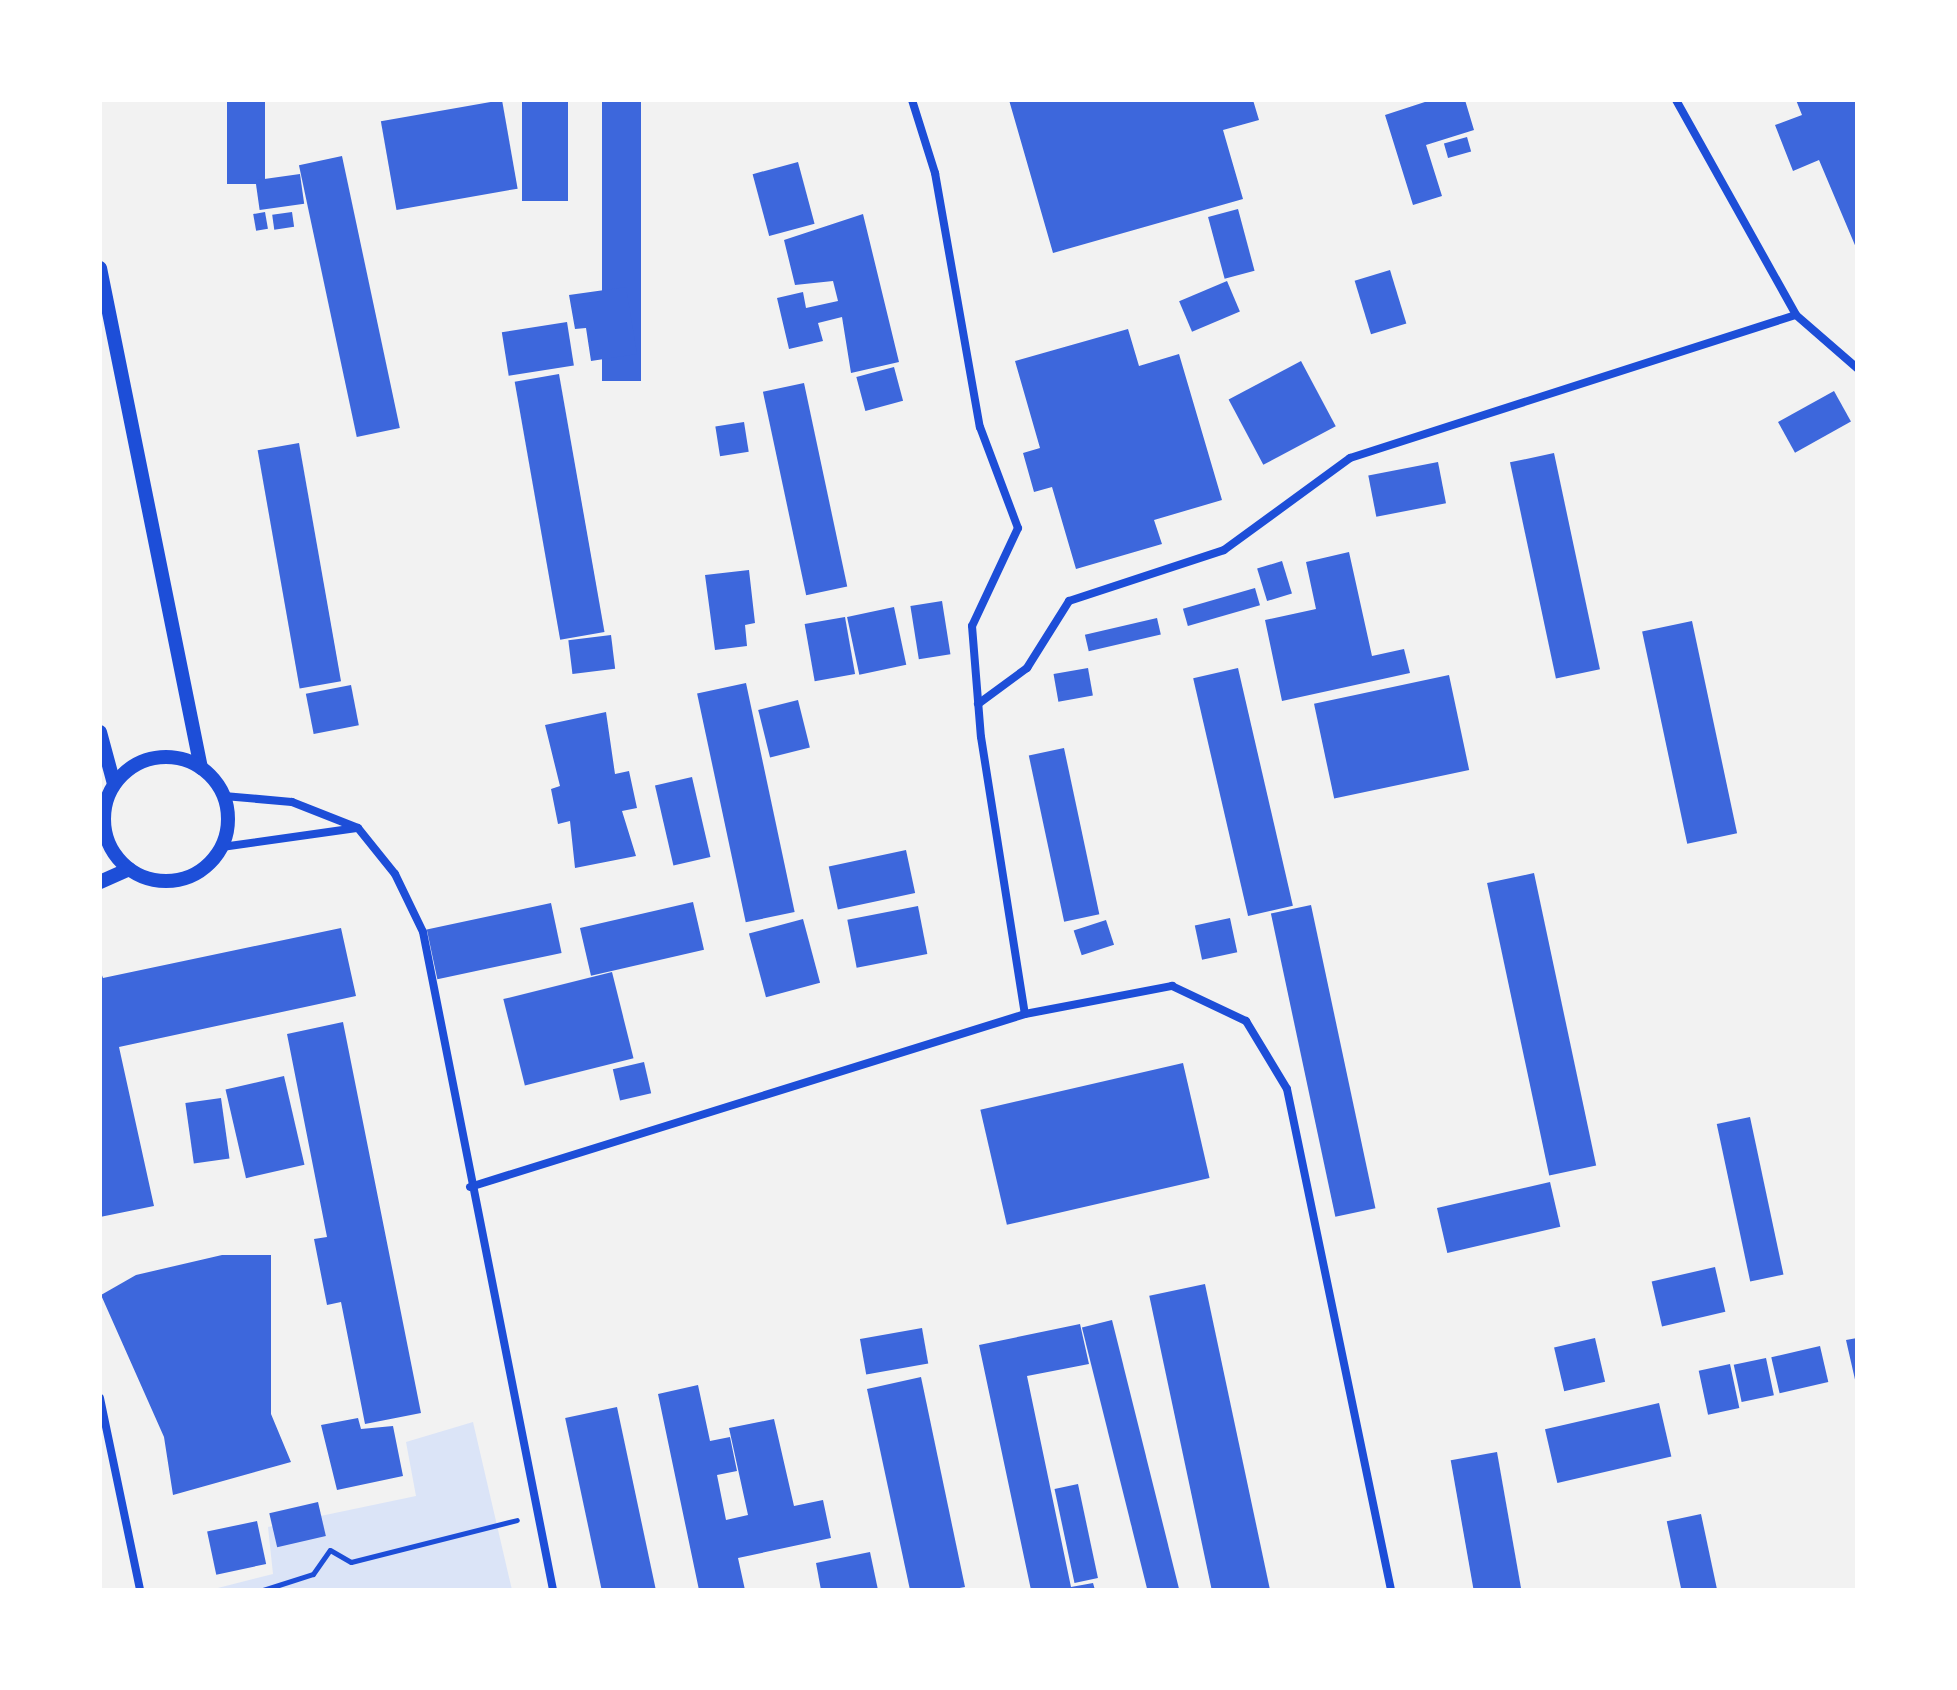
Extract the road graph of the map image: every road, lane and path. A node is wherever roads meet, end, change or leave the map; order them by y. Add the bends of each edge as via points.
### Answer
1 (912, 100) edge
2 (1676, 100) edge
3 (100, 268) edge
4 (1796, 315) junction
5 (1857, 368) edge
6 (978, 704) junction
7 (100, 732) edge
8 (201, 768) junction
9 (107, 794) edge
10 (224, 796) junction
11 (358, 828) junction
12 (222, 847) junction
13 (129, 869) junction
14 (100, 882) edge
15 (1025, 1014) junction
16 (470, 1187) junction
17 (100, 1398) edge
18 (537, 1515) junction
19 (140, 1590) edge
20 (263, 1590) edge
21 (553, 1590) edge
22 (1391, 1590) edge

1 - 6 street via 935,173 980,427 1018,528 972,626
2 - 4 street
3 - 8 street
4 - 5 street
4 - 6 street via 1350,458 1224,550 1069,601 1027,668
6 - 15 street
7 - 9 street
8 - 9 street via 154,758
8 - 10 street
9 - 13 street via 106,836
10 - 11 street via 292,802
10 - 12 street
11 - 12 street
11 - 16 street via 395,874 423,932
12 - 13 street via 188,877 157,881
13 - 14 street
15 - 16 street
15 - 22 street via 1172,986 1246,1021 1287,1089
16 - 18 street
17 - 19 street
18 - 20 path via 351,1562 330,1550 313,1574
18 - 21 street

